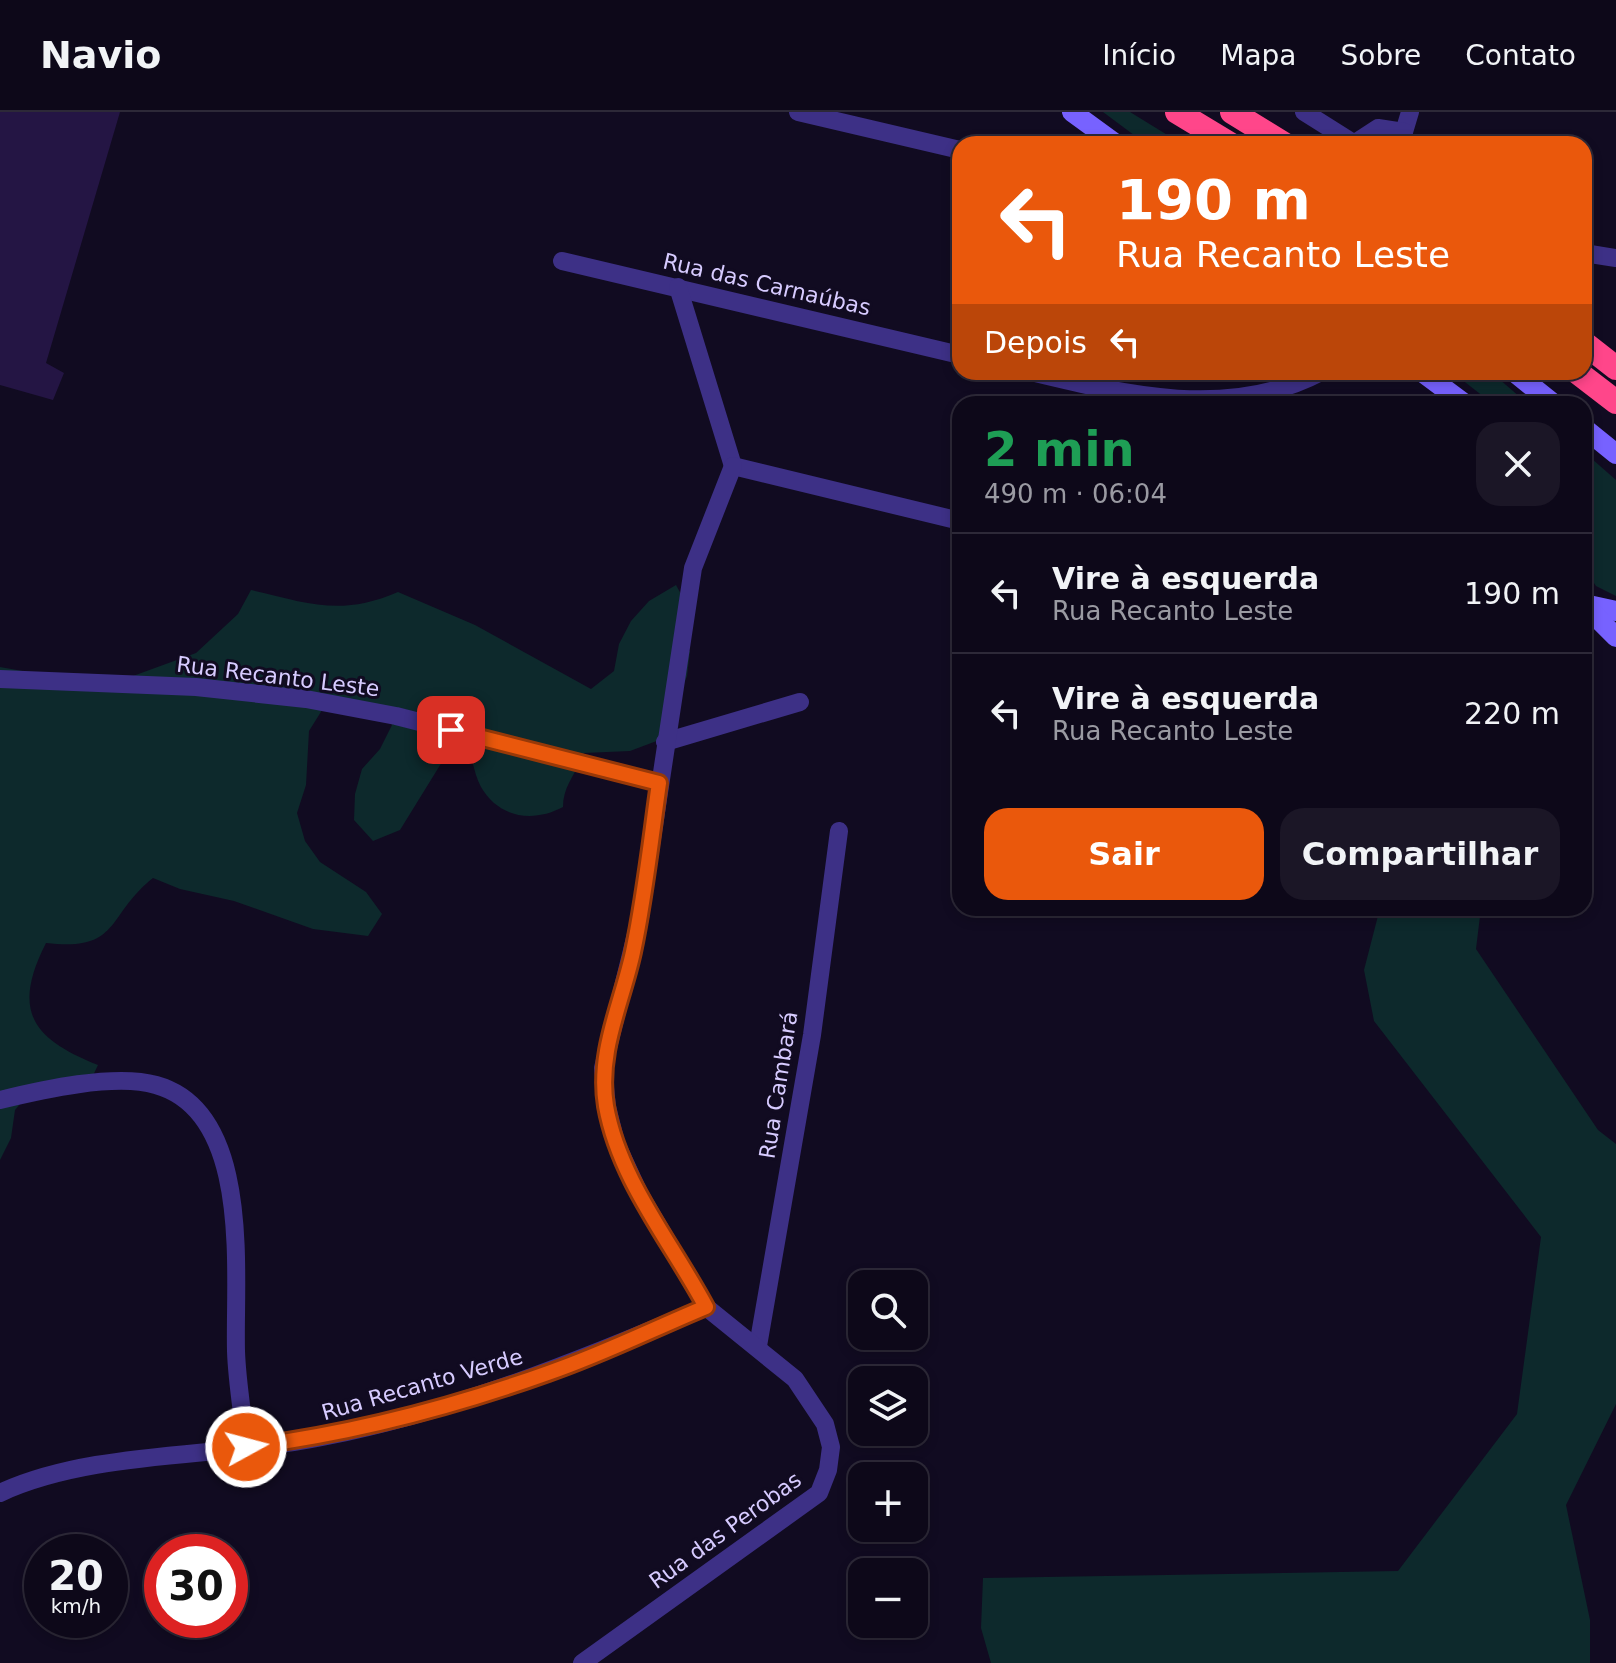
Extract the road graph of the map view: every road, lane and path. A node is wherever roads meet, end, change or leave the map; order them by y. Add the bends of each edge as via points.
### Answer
1 (798, 112) edge
2 (1072, 112) edge
3 (1177, 112) edge
4 (1232, 112) edge
5 (1304, 112) edge
6 (1410, 112) edge
7 (1099, 136) edge
8 (1216, 136) edge
9 (1271, 136) edge
10 (1343, 136) edge
11 (1366, 136) edge
12 (1400, 136) edge
13 (1406, 136) edge
14 (952, 148) edge
15 (1592, 254) edge
16 (1616, 258) edge
17 (562, 261) dead end
18 (678, 287) junction
19 (1592, 349) edge
20 (952, 353) edge
21 (1616, 368) edge
22 (1068, 380) edge
23 (1300, 380) edge
24 (1433, 380) edge
25 (1524, 380) edge
26 (1587, 380) edge
27 (1142, 396) edge
28 (1233, 396) edge
29 (1454, 396) edge
30 (1544, 396) edge
31 (1616, 402) edge
32 (1592, 434) edge
33 (1616, 454) edge
34 (733, 466) junction
35 (952, 519) edge
36 (1592, 606) edge
37 (1616, 611) edge
38 (1592, 612) edge
39 (1616, 637) edge
40 (0, 679) edge
41 (800, 702) dead end
42 (665, 742) junction
43 (659, 783) junction
44 (839, 831) dead end
45 (0, 1100) edge
46 (706, 1307) junction
47 (758, 1346) junction
48 (246, 1447) junction
49 (0, 1493) edge
50 (582, 1663) edge

1 - 14 street
2 - 7 main road
3 - 8 highway
4 - 9 highway
5 - 10 street
6 - 13 street
11 - 12 street via 1378,128
15 - 16 street
17 - 18 street, Rua das Carnaúbas
18 - 20 street, Rua das Carnaúbas
18 - 34 street
19 - 21 highway
22 - 27 street
23 - 28 street via 1272,391
24 - 29 main road
25 - 30 main road
26 - 31 highway
32 - 33 main road
34 - 35 street
34 - 42 street via 693,568
36 - 37 main road
38 - 39 main road
40 - 43 street, Rua Recanto Leste via 196,687 306,699 396,716
41 - 42 street
42 - 43 street
43 - 46 street via 640,918 603,1068 616,1143
44 - 47 street, Rua Cambará via 812,1035
45 - 48 street via 142,1082 176,1094 202,1117 226,1169 235,1230 236,1352
46 - 47 street, Rua das Perobas
46 - 48 street, Rua Recanto Verde via 550,1373 319,1438
47 - 50 street, Rua das Perobas via 795,1379 825,1424 831,1447 819,1493
48 - 49 street, Rua Recanto Verde via 85,1468

